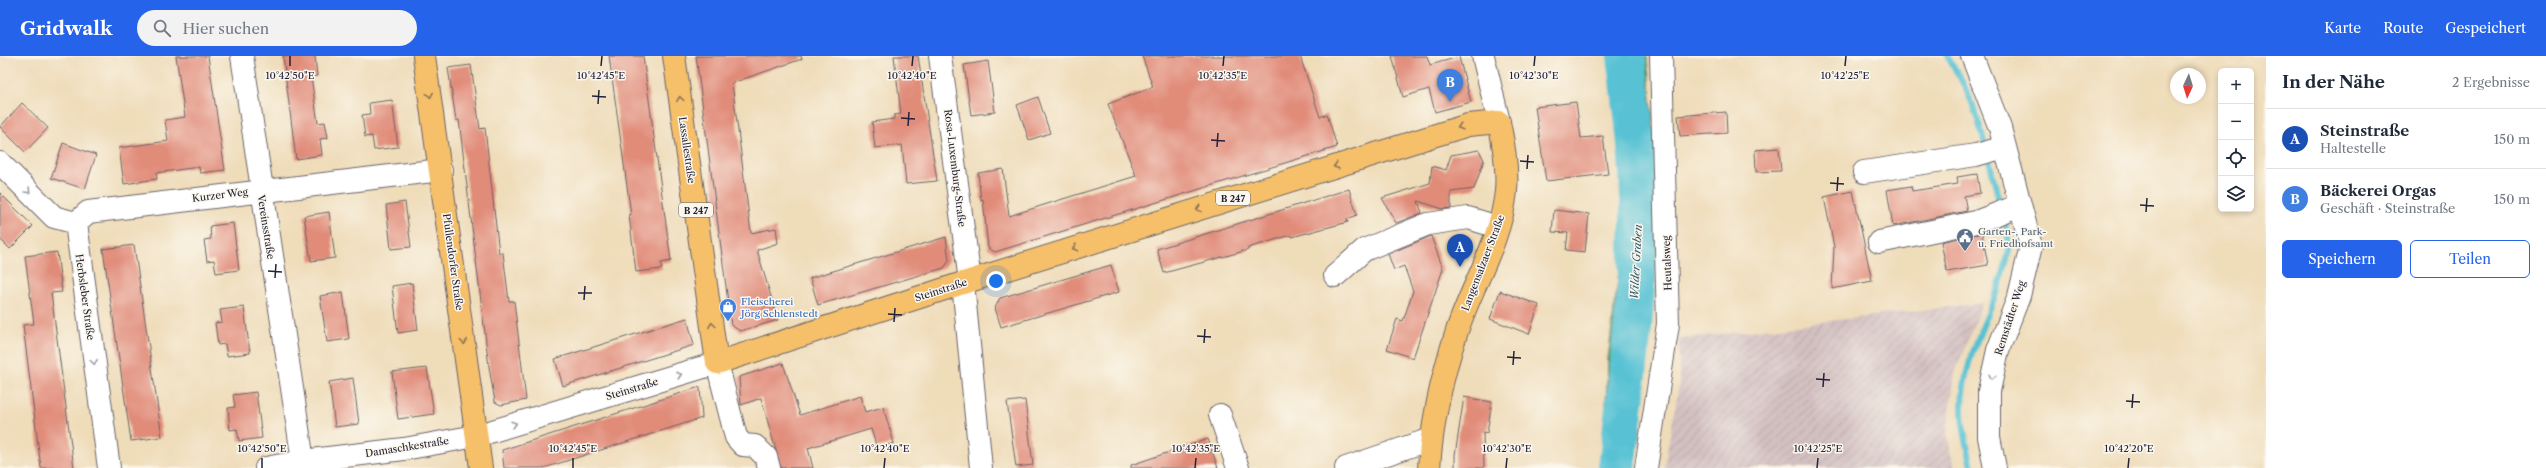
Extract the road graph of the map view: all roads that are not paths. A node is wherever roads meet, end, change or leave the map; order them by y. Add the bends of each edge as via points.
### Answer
1 (242, 56) edge
2 (424, 56) edge
3 (674, 56) edge
4 (940, 56) edge
5 (1483, 56) edge
6 (1661, 56) edge
7 (1972, 56) edge
8 (1498, 122) junction
9 (1991, 150) junction
10 (0, 163) edge
11 (441, 170) junction
12 (1864, 172) dead end
13 (261, 190) junction
14 (2007, 210) junction
15 (76, 224) junction
16 (1498, 227) junction
17 (1879, 242) dead end
18 (1334, 276) dead end
19 (966, 282) junction
20 (717, 363) junction
21 (1220, 415) dead end
22 (476, 436) junction
23 (1431, 439) junction
24 (303, 464) edge
25 (109, 468) edge
26 (266, 468) edge
27 (481, 468) edge
28 (769, 468) edge
29 (981, 468) edge
30 (1238, 468) edge
31 (1346, 468) edge
32 (1429, 468) edge
33 (1646, 468) edge
34 (1995, 468) edge

1 - 13 street, Vereinsstraße
2 -> 11 main road, Pfullendorfer Straße
20 -> 3 main road, Lassallestraße / B 247
4 - 19 street, Rosa-Luxemburg-Straße
5 - 8 street, Langensalzaer Straße
6 - 33 street, Heutalsweg via 1668,324
7 - 9 street, Remstädter Weg via 2000,128
8 - 16 main road, Langensalzaer Straße via 1507,167 1506,191
8 -> 19 main road, Steinstraße / B 247 via 1468,125
9 - 12 street
9 - 14 street, Remstädter Weg
10 -> 15 street via 54,217
11 - 13 street, Kurzer Weg
11 -> 22 main road, Pfullendorfer Straße
13 - 15 street, Kurzer Weg via 88,212
13 - 24 street, Vereinsstraße
14 - 17 street via 1976,222
14 -> 34 street, Remstädter Weg via 2031,246 2019,296 1998,350 1989,391 1990,437
15 -> 25 street, Herbsleber Straße
16 - 18 street via 1468,218 1428,224 1364,250
16 - 23 main road, Langensalzaer Straße via 1457,330 1440,388
19 - 20 main road, Steinstraße / B 247
19 - 29 street, Rosa-Luxemburg-Straße
22 -> 20 street, Steinstraße
20 - 28 street via 736,437 743,445 756,446 766,457
21 - 30 street
22 - 24 street, Damaschkestraße
22 - 27 main road, Pfullendorfer Straße
23 - 31 street
23 - 32 main road, Langensalzaer Straße
24 - 26 street, Damaschkestraße

